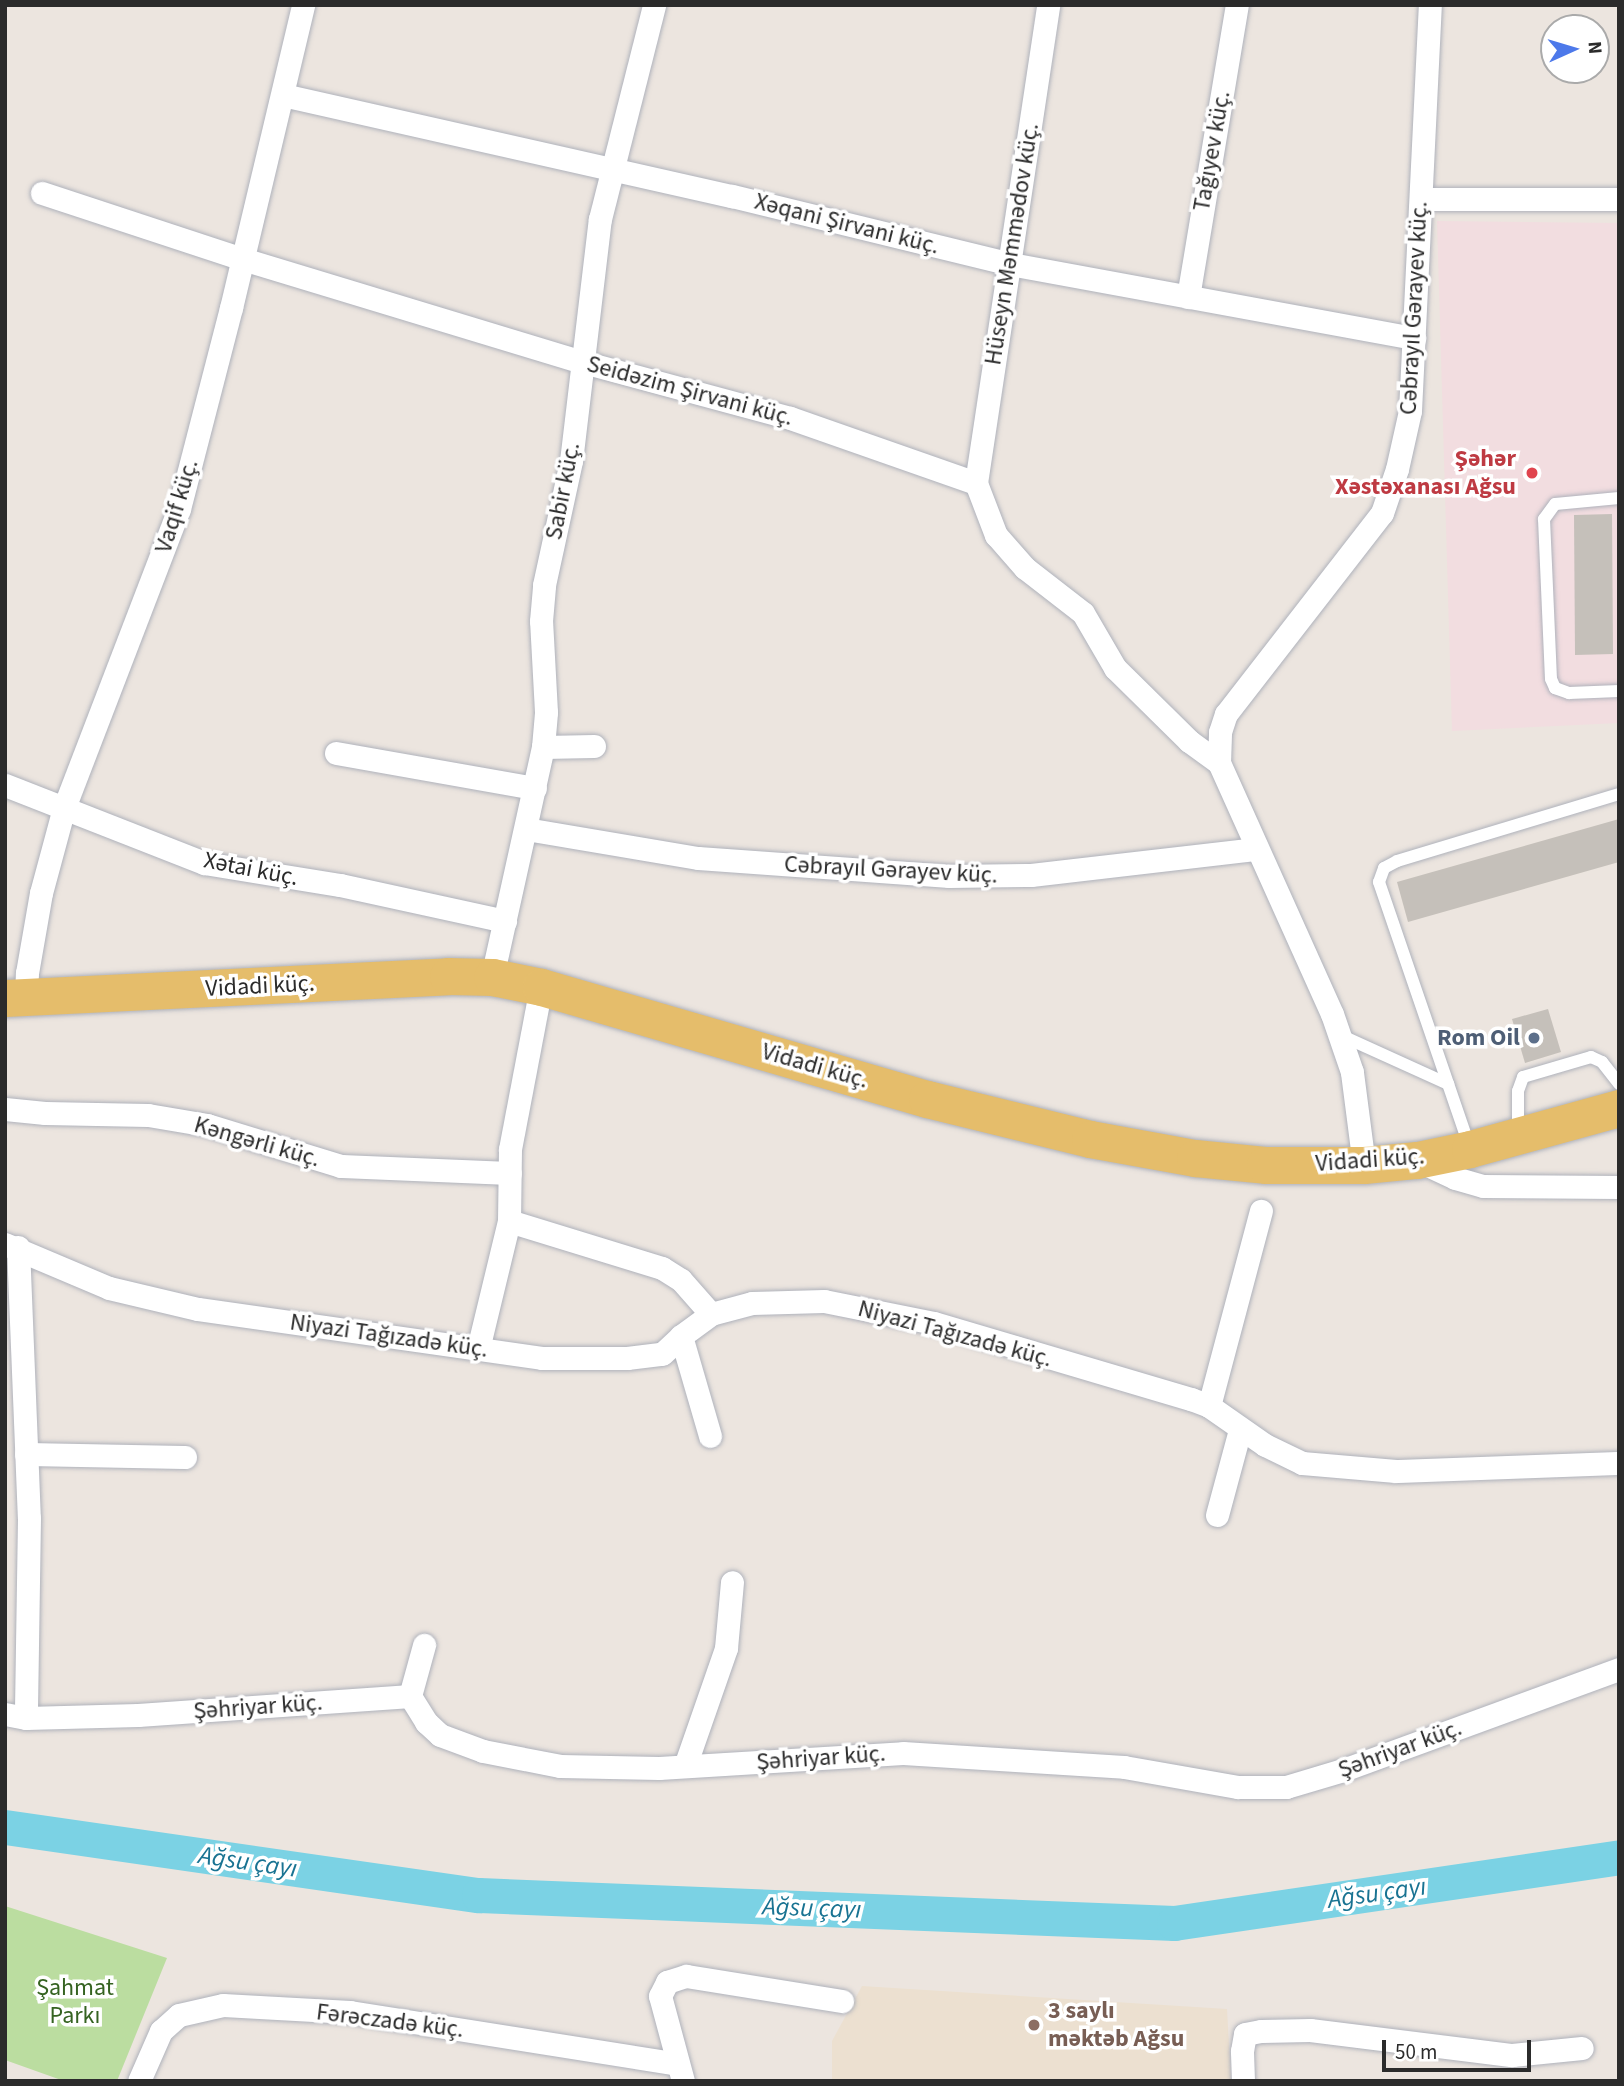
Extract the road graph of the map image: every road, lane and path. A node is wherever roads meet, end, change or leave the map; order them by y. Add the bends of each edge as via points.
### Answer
1 (303, 5) edge
2 (654, 5) edge
3 (1048, 5) edge
4 (1237, 5) edge
5 (1430, 5) edge
6 (283, 94) junction
7 (611, 168) junction
8 (42, 193) dead end
9 (1420, 199) junction
10 (1619, 199) edge
11 (243, 259) junction
12 (1010, 264) junction
13 (1188, 297) junction
14 (1414, 338) junction
15 (583, 362) junction
16 (976, 483) junction
17 (1619, 498) edge
18 (1619, 691) edge
19 (594, 746) dead end
20 (543, 747) junction
21 (337, 753) dead end
22 (1219, 763) junction
23 (5, 785) edge
24 (535, 788) junction
25 (1619, 794) edge
26 (64, 808) junction
27 (526, 829) junction
28 (1258, 849) junction
29 (505, 921) junction
30 (492, 977) junction
31 (541, 987) junction
32 (16, 999) edge
33 (1339, 1035) junction
34 (1448, 1084) junction
35 (1619, 1084) edge
36 (1619, 1108) edge
37 (5, 1109) edge
38 (1518, 1136) junction
39 (1470, 1149) junction
40 (1417, 1160) junction
41 (1364, 1164) junction
42 (510, 1173) junction
43 (1619, 1187) edge
44 (1261, 1211) dead end
45 (509, 1221) junction
46 (12, 1245) edge
47 (711, 1314) junction
48 (681, 1336) junction
49 (478, 1349) junction
50 (1209, 1406) junction
51 (1240, 1430) junction
52 (710, 1436) dead end
53 (26, 1454) junction
54 (185, 1457) dead end
55 (1619, 1463) edge
56 (1217, 1515) dead end
57 (732, 1582) dead end
58 (424, 1644) dead end
59 (1619, 1670) edge
60 (410, 1696) junction
61 (15, 1716) edge
62 (685, 1766) junction
63 (842, 2001) dead end
64 (1582, 2048) dead end
65 (681, 2072) edge
66 (139, 2081) edge
67 (1243, 2081) edge

1 - 6 street, Vaqif küç.
2 - 7 street, Sabir küç.
3 - 12 street, Hüseyn Məmmədov küç.
4 - 13 street, Tağıyev küç.
5 - 9 street, Cəbrayıl Gərayev küç.
6 - 7 street, Xəqani Şirvani küç.
6 - 11 street, Vaqif küç.
7 - 12 street, Xəqani Şirvani küç.
7 - 15 street, Sabir küç. via 600,219
8 - 11 street, Seidəzim Şirvani küç.
9 - 10 street
9 - 14 street, Cəbrayıl Gərayev küç.
11 - 15 street, Seidəzim Şirvani küç.
11 - 26 street, Vaqif küç. via 179,509
12 - 13 street, Xəqani Şirvani küç.
12 - 16 street, Hüseyn Məmmədov küç.
13 - 14 street, Xəqani Şirvani küç.
14 - 22 street, Cəbrayıl Gərayev küç. via 1410,411 1382,513 1226,714
15 - 16 street, Seidəzim Şirvani küç. via 790,418
15 - 20 street, Sabir küç. via 571,461 544,585
16 - 22 street via 996,535 1025,568 1083,613 1115,668 1189,741
17 - 18 lane via 1555,504 1544,519 1551,679 1555,688 1569,693
19 - 20 street
20 - 24 street, Sabir küç.
21 - 24 street
22 - 28 street
23 - 26 street, Xətai küç.
24 - 27 street, Sabir küç.
25 - 34 lane via 1384,868 1379,882
26 - 29 street, Xətai küç. via 204,863 340,885
26 - 32 street, Vaqif küç. via 41,892 27,973
27 - 28 street, Cəbrayıl Gərayev küç. via 698,858 949,876 1031,875
27 - 29 street, Sabir küç.
28 - 33 street
29 - 30 street, Sabir küç.
30 - 31 main road, Vidadi küç.
30 - 32 main road, Vidadi küç.
31 - 41 main road, Vidadi küç. via 927,1099 1090,1139 1230,1161
31 - 42 street via 510,1149
33 - 34 lane
33 - 41 street via 1352,1072
34 - 39 lane
35 - 38 lane via 1602,1062 1591,1057 1523,1077 1518,1091
36 - 38 main road, Vidadi küç.
37 - 42 street, Kəngərli küç. via 148,1115 207,1125 341,1166
38 - 39 main road, Vidadi küç.
39 - 40 main road, Vidadi küç.
40 - 41 main road, Vidadi küç.
40 - 43 street via 1483,1186
42 - 45 street
44 - 50 street
45 - 47 street via 662,1268 681,1280
45 - 49 street
46 - 49 street, Niyazi Tağızadə küç. via 109,1288 198,1309
46 - 53 street, Şəhriyar küç.
47 - 48 street, Niyazi Tağızadə küç.
47 - 50 street, Niyazi Tağızadə küç. via 752,1303 824,1301 934,1323
48 - 49 street, Niyazi Tağızadə küç. via 662,1354 627,1358 542,1358
48 - 52 street
50 - 51 street, Niyazi Tağızadə küç.
51 - 55 street, Niyazi Tağızadə küç. via 1302,1463 1396,1471
51 - 56 street
53 - 54 street
53 - 61 street, Şəhriyar küç. via 29,1518
57 - 62 street via 726,1648
58 - 60 street
59 - 62 street, Şəhriyar küç. via 1286,1787 1238,1787 1124,1766 903,1753
60 - 61 street, Şəhriyar küç. via 138,1715
60 - 62 street, Şəhriyar küç. via 440,1735 483,1751 560,1766
63 - 65 street via 686,1976 667,1982 660,1996
64 - 67 street via 1512,2055 1310,2030 1261,2031 1245,2034
65 - 66 street, Fərəczadə küç. via 350,2012 223,2005 179,2015 161,2031

